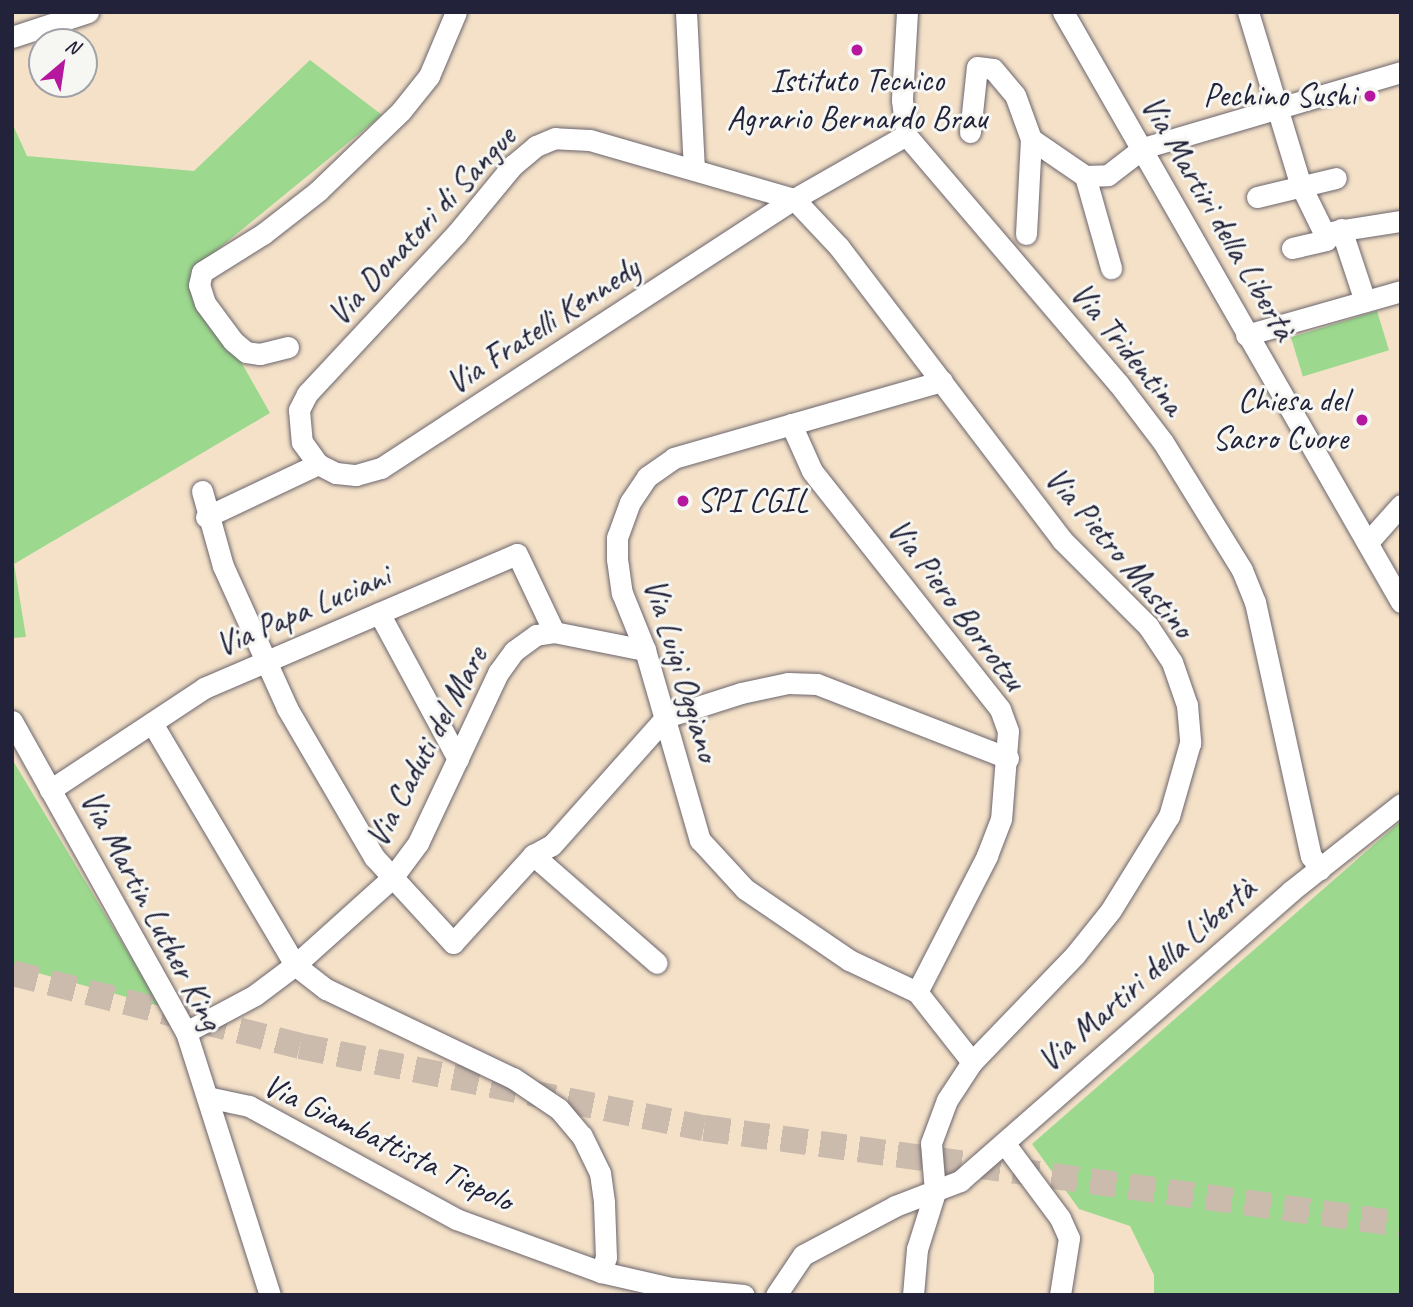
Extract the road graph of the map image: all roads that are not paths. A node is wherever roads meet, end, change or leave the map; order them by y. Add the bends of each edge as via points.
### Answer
1 (88, 12) edge
2 (456, 12) edge
3 (686, 12) edge
4 (907, 12) edge
5 (1063, 12) edge
6 (1248, 12) edge
7 (12, 37) edge
8 (1401, 72) edge
9 (1276, 108) junction
10 (970, 132) dead end
11 (906, 135) junction
12 (1031, 139) junction
13 (1143, 148) junction
14 (694, 169) junction
15 (1085, 176) junction
16 (1336, 178) dead end
17 (1301, 186) junction
18 (1257, 197) dead end
19 (794, 199) junction
20 (1401, 221) edge
21 (1333, 231) junction
22 (1026, 234) dead end
23 (1292, 248) dead end
24 (1111, 268) dead end
25 (1401, 291) edge
26 (1365, 301) junction
27 (1247, 335) junction
28 (288, 347) dead end
29 (942, 381) junction
30 (791, 424) junction
31 (317, 464) junction
32 (202, 491) dead end
33 (1401, 505) edge
34 (206, 517) junction
35 (1369, 541) junction
36 (1401, 602) edge
37 (379, 612) junction
38 (554, 632) junction
39 (645, 650) junction
40 (265, 662) junction
41 (666, 717) junction
42 (12, 721) edge
43 (152, 723) junction
44 (1008, 758) junction
45 (458, 759) junction
46 (50, 790) junction
47 (1401, 804) edge
48 (533, 855) junction
49 (1320, 869) junction
50 (391, 878) junction
51 (657, 963) dead end
52 (295, 965) junction
53 (917, 992) junction
54 (186, 1032) junction
55 (972, 1062) junction
56 (207, 1097) junction
57 (1005, 1143) junction
58 (935, 1192) junction
59 (601, 1272) junction
60 (270, 1295) edge
61 (744, 1295) edge
62 (776, 1295) edge
63 (913, 1295) edge
64 (1060, 1295) edge

1 - 7 street
2 - 28 street via 429,76 401,110 318,191 263,234 202,272 199,285 205,303 233,341 246,352 260,354
3 - 14 street
4 - 11 street via 902,100
5 - 13 street, Via Martiri della Libertà
6 - 9 street
8 - 9 street
9 - 13 street
9 - 17 street
10 - 12 street via 977,67 993,69 1015,95
11 - 19 street, Via Fratelli Kennedy
11 - 49 street, Via Tridentina via 1118,383 1163,442 1242,570 1255,602 1311,856
12 - 15 street
12 - 22 street
13 - 15 street via 1108,175
13 - 27 street, Via Martiri della Libertà
14 - 19 street, Via Donatori di Sangue
14 - 31 street, Via Donatori di Sangue via 589,140 555,138 536,146 513,165 457,233 307,394 298,427
15 - 24 street
16 - 17 street
17 - 18 street
17 - 21 street via 1312,209
19 - 29 street, Via Pietro Mastino via 839,247
19 - 31 street, Via Fratelli Kennedy via 381,468 356,475 335,473
20 - 21 street
21 - 23 street via 1326,240
21 - 26 street
25 - 26 street
26 - 27 street
27 - 35 street, Via Martiri della Libertà
29 - 30 street, Via Luigi Oggiano
29 - 55 street, Via Pietro Mastino via 1062,540 1148,626 1172,662 1187,705 1190,743 1169,816 1111,910 1075,955
30 - 39 street, Via Luigi Oggiano via 674,458 647,477 630,502 617,537 617,559 622,593
30 - 44 street, Via Piero Borrotzu via 812,471 1000,709 1008,731
31 - 34 street
32 - 34 street
33 - 35 street
34 - 40 street
35 - 36 street, Via Martiri della Libertà
37 - 38 street, Via Papa Luciani via 517,554
37 - 40 street, Via Papa Luciani
37 - 45 street
38 - 39 street
38 - 45 street, Via Caduti del Mare via 536,635 514,651 498,673
39 - 41 street, Via Luigi Oggiano
40 - 43 street, Via Papa Luciani via 204,688
40 - 50 street via 374,857
41 - 44 street via 753,691 817,684
41 - 48 street via 552,845
41 - 53 street, Via Luigi Oggiano via 688,809 700,840 718,865 745,889 849,960
42 - 46 street, Via Martin Luther King
43 - 46 street, Via Papa Luciani
43 - 52 street
44 - 53 street, Via Piero Borrotzu via 1001,819 987,856
45 - 50 street, Via Caduti del Mare via 418,843
46 - 54 street, Via Martin Luther King
47 - 49 street, Via Martiri della Libertà
48 - 50 street via 453,943
48 - 51 street
49 - 57 street, Via Martiri della Libertà
50 - 52 street, Via Caduti del Mare
52 - 54 street, Via Caduti del Mare via 255,995
52 - 59 street via 326,989 513,1078 559,1109 582,1136 600,1173 606,1257
53 - 55 street, Via Luigi Oggiano
54 - 56 street, Via Martin Luther King
55 - 58 street, Via Pietro Mastino via 947,1100 931,1143
56 - 59 street, Via Giambattista Tiepolo via 249,1106 456,1219
56 - 60 street, Via Martin Luther King
57 - 58 street, Via Martiri della Libertà via 960,1181
57 - 64 street via 1060,1218 1069,1238
58 - 62 street, Via Martiri della Libertà via 895,1206 803,1255
58 - 63 street via 917,1249
59 - 61 street, Via Giambattista Tiepolo via 671,1288

